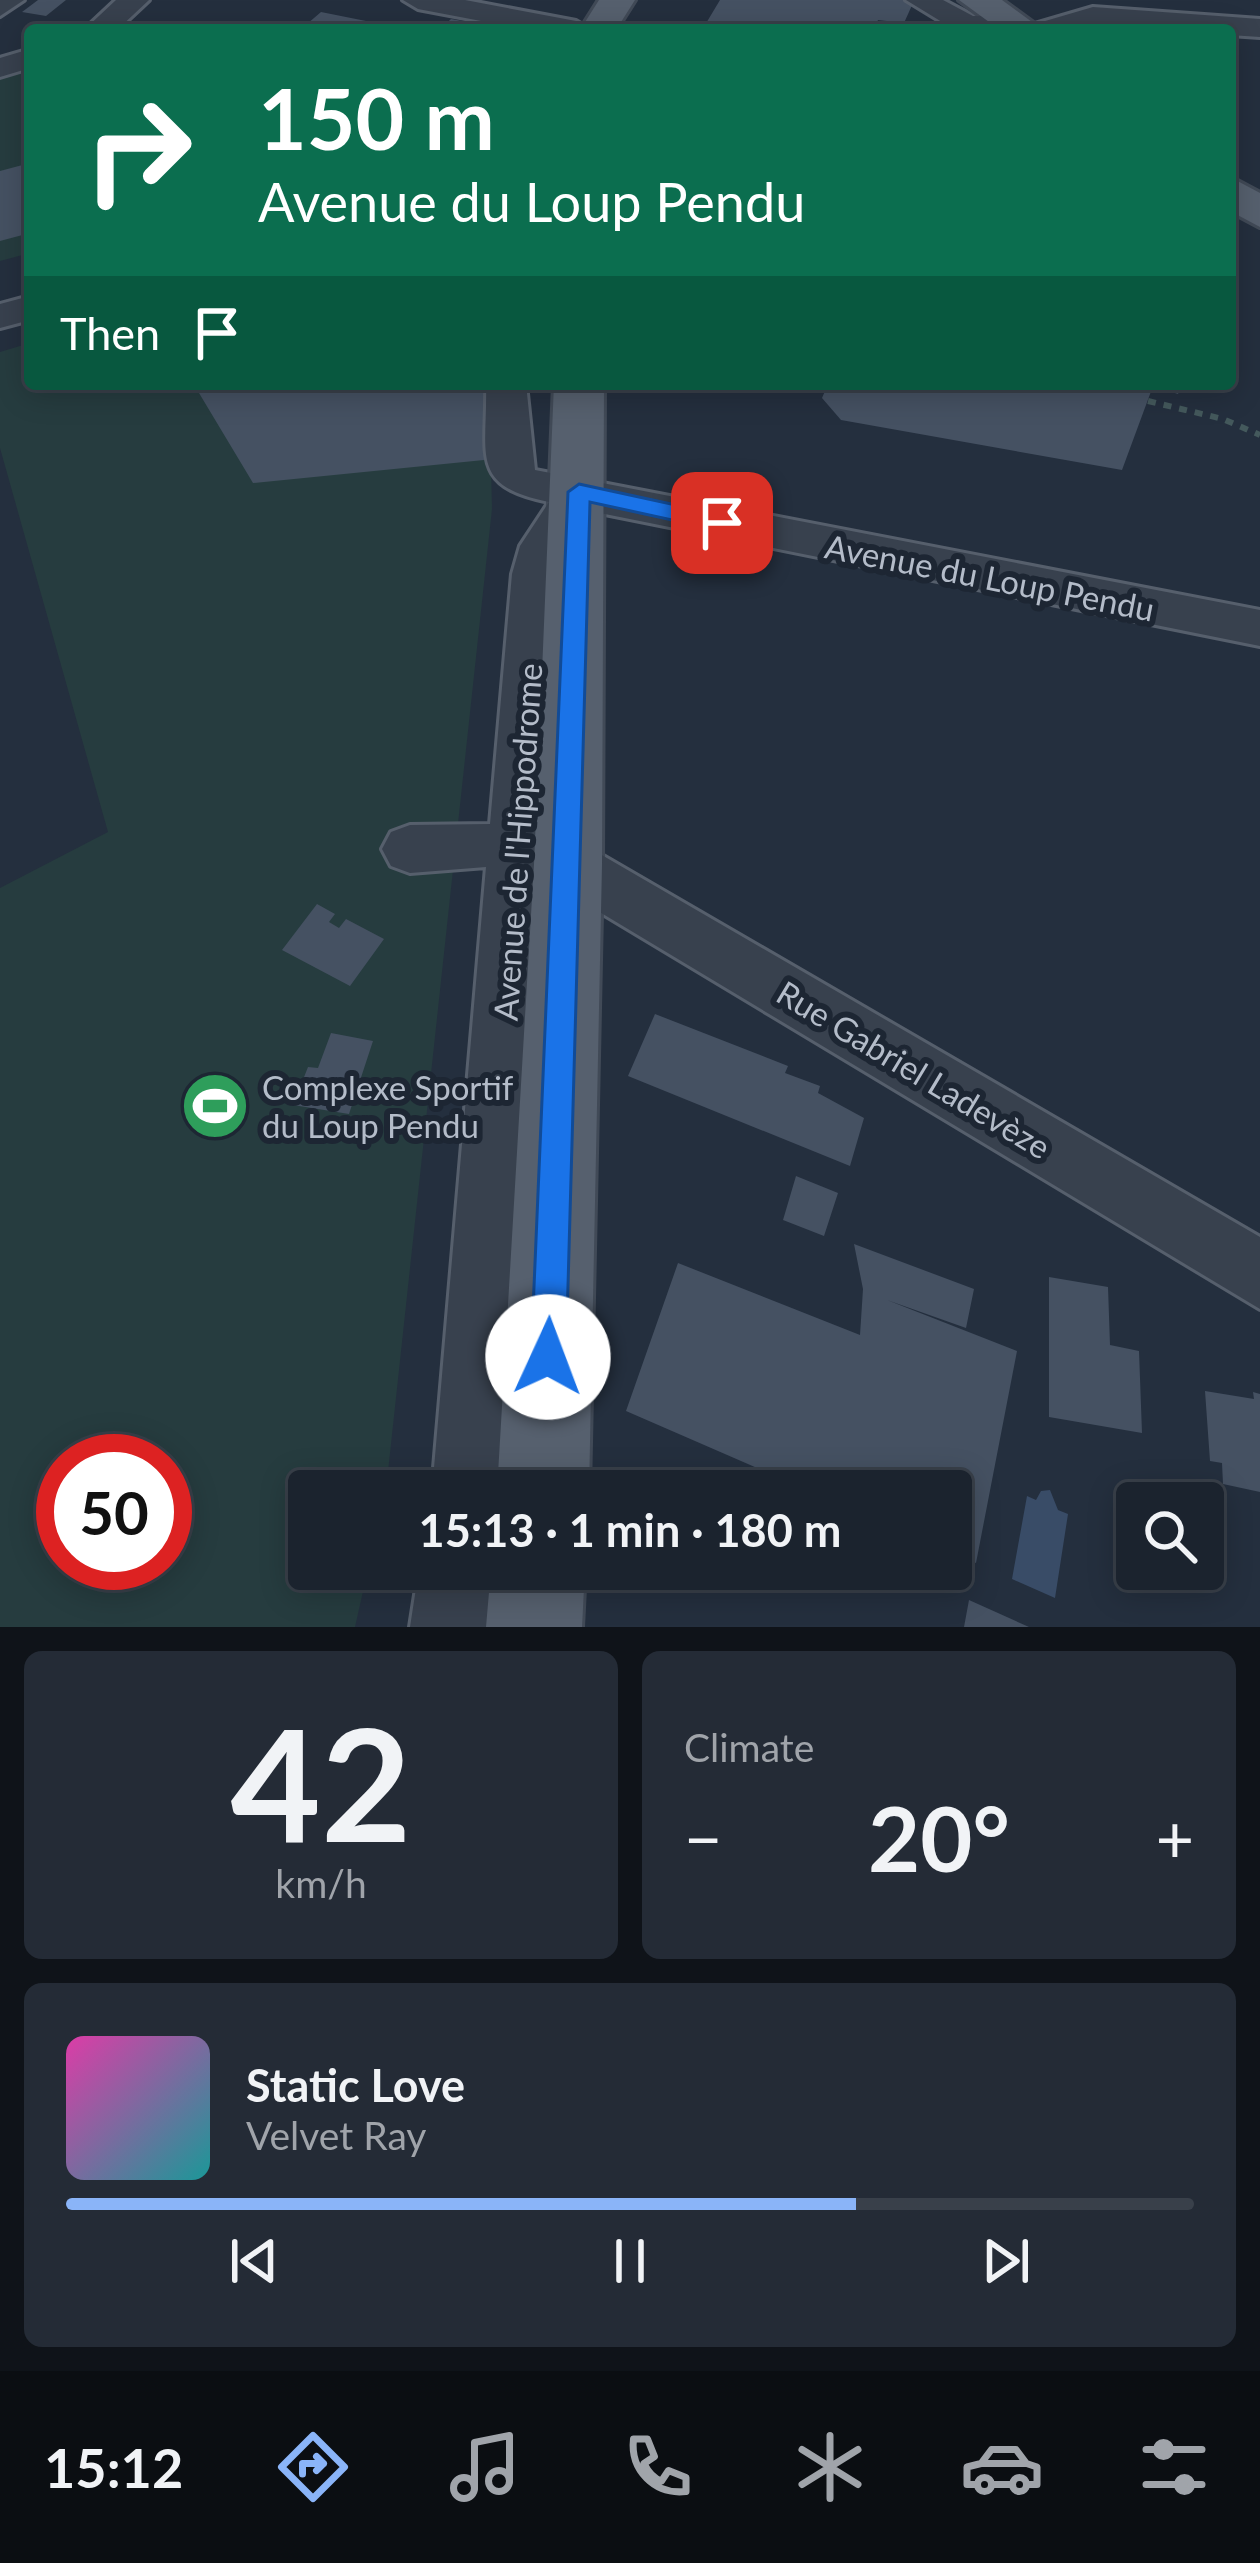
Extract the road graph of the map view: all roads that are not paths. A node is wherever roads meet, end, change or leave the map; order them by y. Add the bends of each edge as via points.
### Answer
1 (10, 0) edge
2 (134, 0) edge
3 (418, 0) edge
4 (921, 0) edge
5 (976, 0) edge
6 (0, 7) edge
7 (1215, 12) edge
8 (1022, 23) edge
9 (106, 24) edge
10 (544, 24) edge
11 (966, 24) edge
12 (1260, 28) edge
13 (1236, 195) edge
14 (1260, 214) edge
15 (506, 390) edge
16 (578, 390) edge
17 (564, 490) junction
18 (1260, 628) edge
19 (482, 845) dead end
20 (410, 849) dead end
21 (568, 864) junction
22 (1260, 1275) edge
23 (471, 1470) edge
24 (544, 1470) edge
25 (455, 1590) edge
26 (537, 1590) edge
27 (449, 1627) edge
28 (534, 1627) edge

1 - 6 street
2 - 9 street
3 - 10 street
4 - 11 street
5 - 8 main road
7 - 8 street
7 - 12 street
13 - 14 main road
15 - 17 street via 511,473
16 - 17 main road, Avenue de l'Hippodrome
17 - 18 street, Avenue du Loup Pendu
17 - 21 main road, Avenue de l'Hippodrome
17 - 23 street, Avenue de l'Hippodrome via 535,574
19 - 20 street
21 - 22 street, Rue Gabriel Ladevèze
21 - 24 main road, Avenue de l'Hippodrome
25 - 27 street
26 - 28 main road

